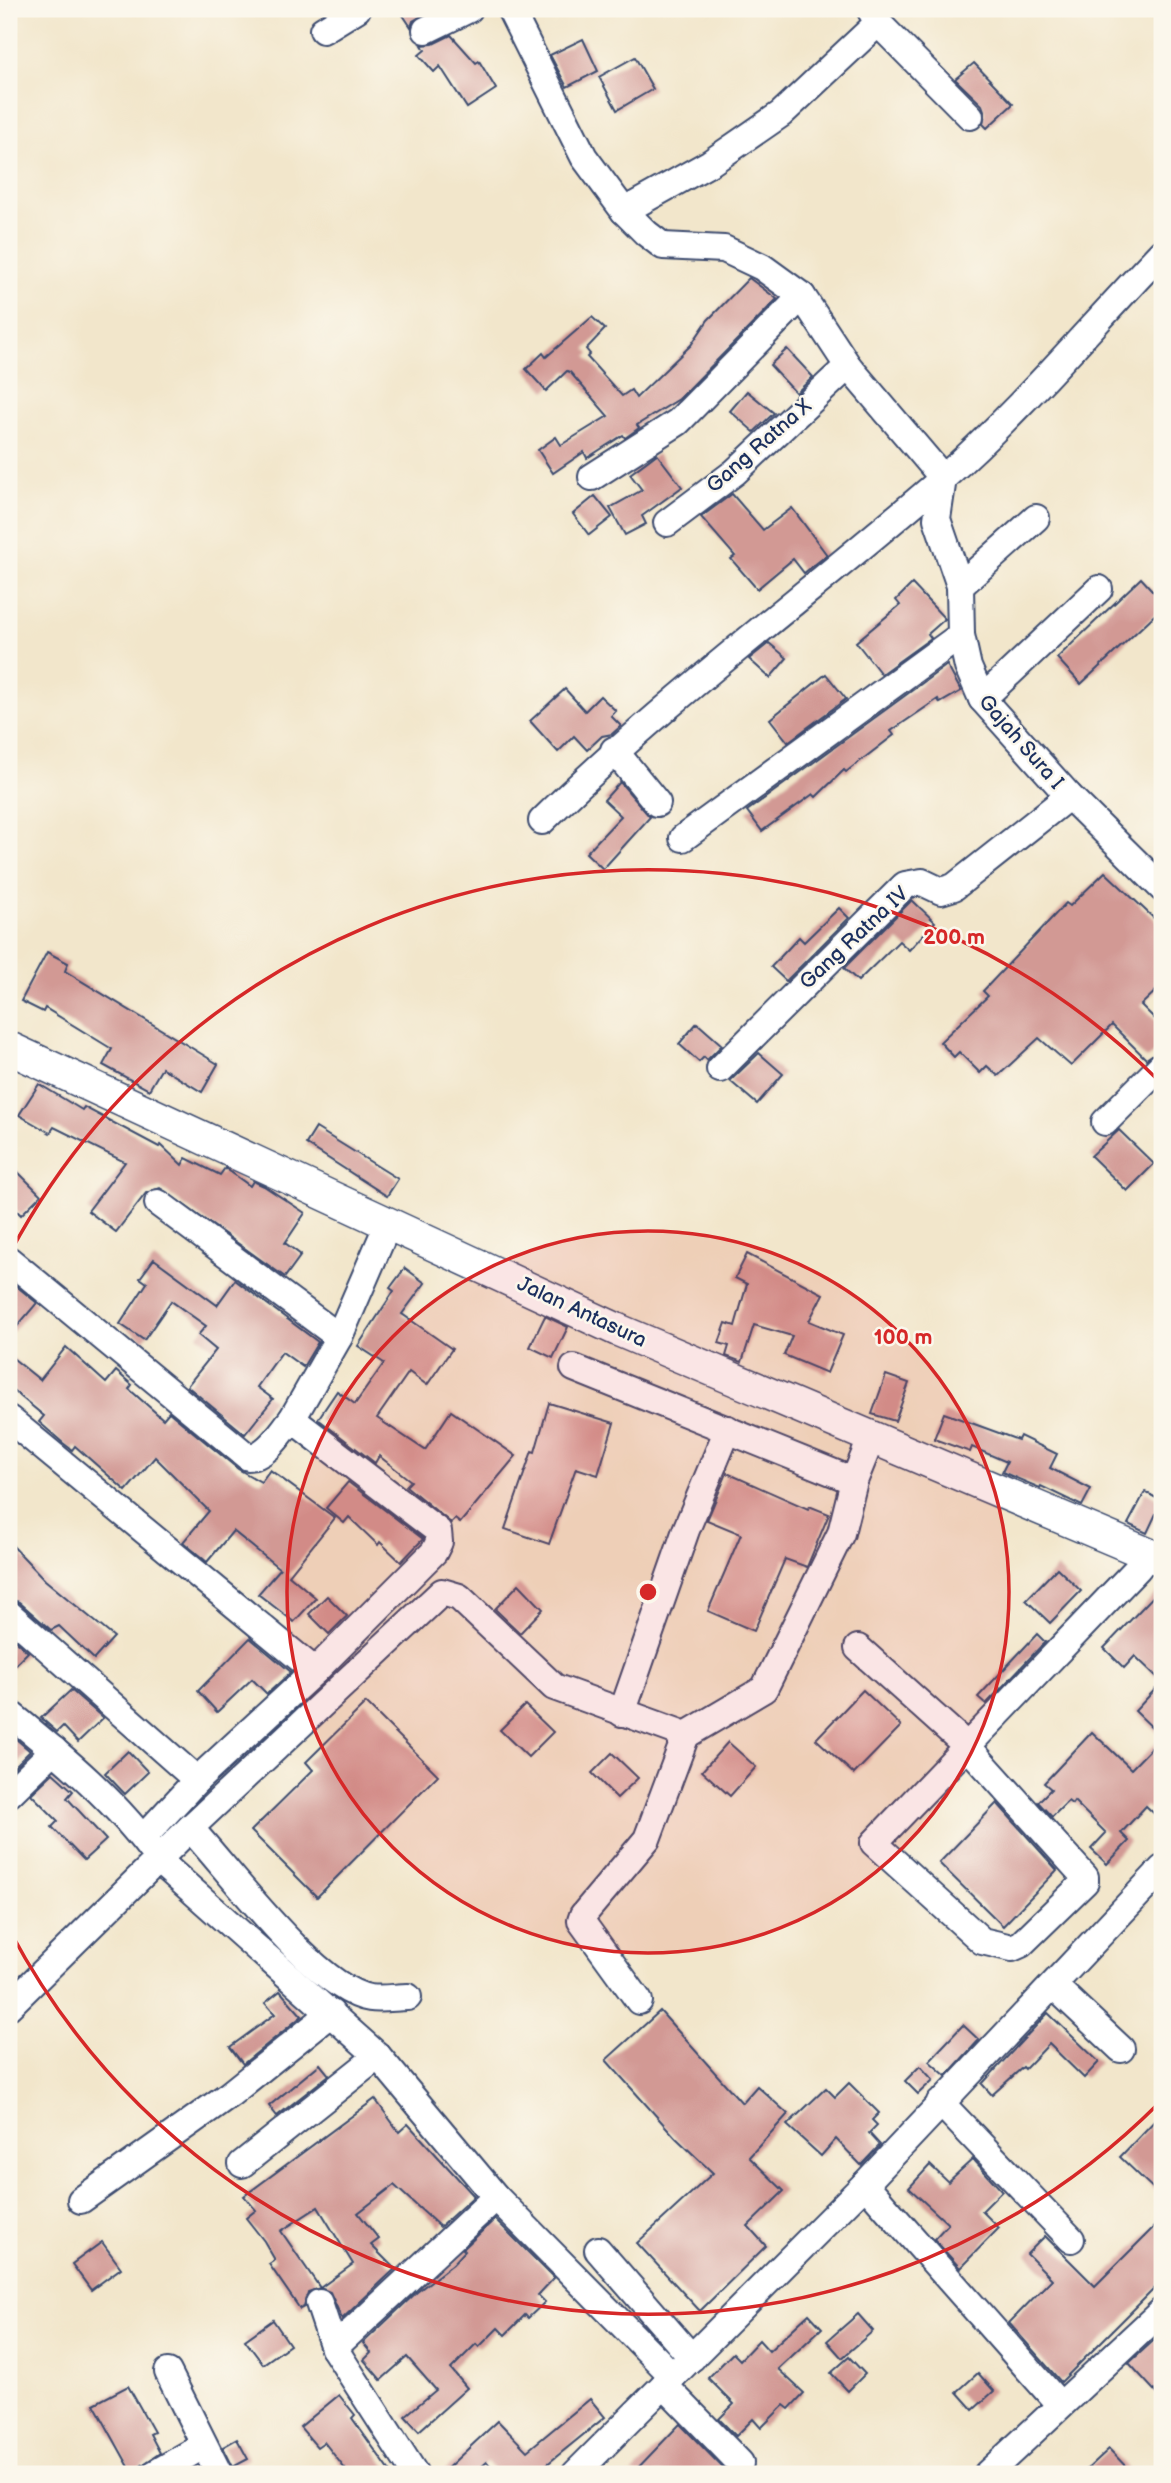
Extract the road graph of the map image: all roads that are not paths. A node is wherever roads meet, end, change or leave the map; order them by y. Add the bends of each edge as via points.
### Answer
1 (357, 9) edge
2 (469, 9) edge
3 (510, 9) edge
4 (874, 16) edge
5 (323, 30) dead end
6 (426, 30) dead end
7 (970, 116) dead end
8 (624, 211) junction
9 (1162, 252) edge
10 (802, 296) junction
11 (848, 366) junction
12 (592, 477) dead end
13 (943, 478) junction
14 (1035, 518) dead end
15 (667, 523) dead end
16 (960, 586) junction
17 (1099, 589) dead end
18 (961, 635) junction
19 (982, 699) junction
20 (614, 750) junction
21 (1069, 796) junction
22 (657, 803) dead end
23 (542, 821) dead end
24 (683, 838) dead end
25 (1162, 888) edge
26 (9, 1048) edge
27 (1162, 1065) edge
28 (720, 1069) dead end
29 (1105, 1122) dead end
30 (158, 1203) dead end
31 (388, 1224) junction
32 (9, 1259) edge
33 (339, 1337) junction
34 (574, 1368) dead end
35 (9, 1419) edge
36 (292, 1419) junction
37 (728, 1429) junction
38 (871, 1439) junction
39 (854, 1481) junction
40 (1156, 1557) edge
41 (9, 1614) edge
42 (858, 1648) dead end
43 (315, 1671) junction
44 (9, 1713) edge
45 (622, 1713) junction
46 (686, 1735) junction
47 (967, 1746) junction
48 (54, 1750) junction
49 (197, 1780) junction
50 (9, 1794) edge
51 (190, 1828) junction
52 (143, 1838) junction
53 (159, 1861) junction
54 (1162, 1869) edge
55 (1054, 1986) junction
56 (408, 1997) dead end
57 (639, 2001) dead end
58 (9, 2006) edge
59 (331, 2013) junction
60 (1121, 2049) dead end
61 (378, 2056) junction
62 (940, 2102) junction
63 (242, 2164) dead end
64 (865, 2184) junction
65 (496, 2197) junction
66 (81, 2200) dead end
67 (1071, 2239) dead end
68 (598, 2250) dead end
69 (319, 2303) dead end
70 (1162, 2311) edge
71 (334, 2348) junction
72 (168, 2372) dead end
73 (676, 2373) junction
74 (1060, 2405) junction
75 (202, 2446) junction
76 (740, 2463) dead end
77 (154, 2474) edge
78 (219, 2474) edge
79 (415, 2474) edge
80 (575, 2474) edge
81 (987, 2474) edge

1 - 5 street
2 - 6 street
3 - 8 street via 584,157
4 - 7 street
4 - 8 street via 781,114 709,163
8 - 10 street via 663,246 724,249 762,267
9 - 13 street
10 - 11 street
10 - 12 street via 678,422
11 - 13 street
11 - 15 street, Gang Ratna X via 735,472
13 - 16 street, Gajah Sura I via 937,519
13 - 20 street
14 - 16 street
16 - 18 street, Gajah Sura I
17 - 19 street
18 - 19 street, Gajah Sura I via 972,680
18 - 24 street
19 - 21 street, Gajah Sura I
20 - 22 street
20 - 23 street
21 - 25 street, Gajah Sura I
21 - 28 street, Gang Ratna IV via 946,891 922,882 905,885
26 - 31 main road, Jalan Antasura
27 - 29 street
30 - 33 street
31 - 33 street
31 - 38 main road, Jalan Antasura
32 - 36 street via 248,1457 267,1449
33 - 36 street
34 - 37 street
35 - 43 street
36 - 43 street via 438,1531 434,1552
37 - 39 street
37 - 45 street via 686,1530
38 - 39 street
38 - 40 main road, Jalan Antasura
39 - 46 street via 841,1533 764,1689
40 - 47 street
41 - 49 street
42 - 47 street
43 - 49 street
44 - 48 street
45 - 46 street
45 - 51 street via 554,1687 458,1597 442,1592
46 - 57 street via 647,1839 583,1914 582,1921
47 - 47 street via 874,1843 982,1941 1012,1948 1086,1880
48 - 50 street
48 - 52 street
49 - 52 street
51 - 53 street
51 - 56 street via 332,1981 370,1998
52 - 53 street
53 - 58 street
53 - 59 street
54 - 55 street
55 - 60 street
55 - 62 street
59 - 61 street
59 - 66 street via 230,2094
61 - 63 street
61 - 65 street
62 - 64 street
62 - 67 street
64 - 73 street
64 - 74 street
65 - 71 street
65 - 73 street
68 - 73 street
69 - 71 street
70 - 74 street
71 - 79 street
72 - 75 street
73 - 76 street
73 - 80 street
74 - 81 street
75 - 77 street
75 - 78 street

